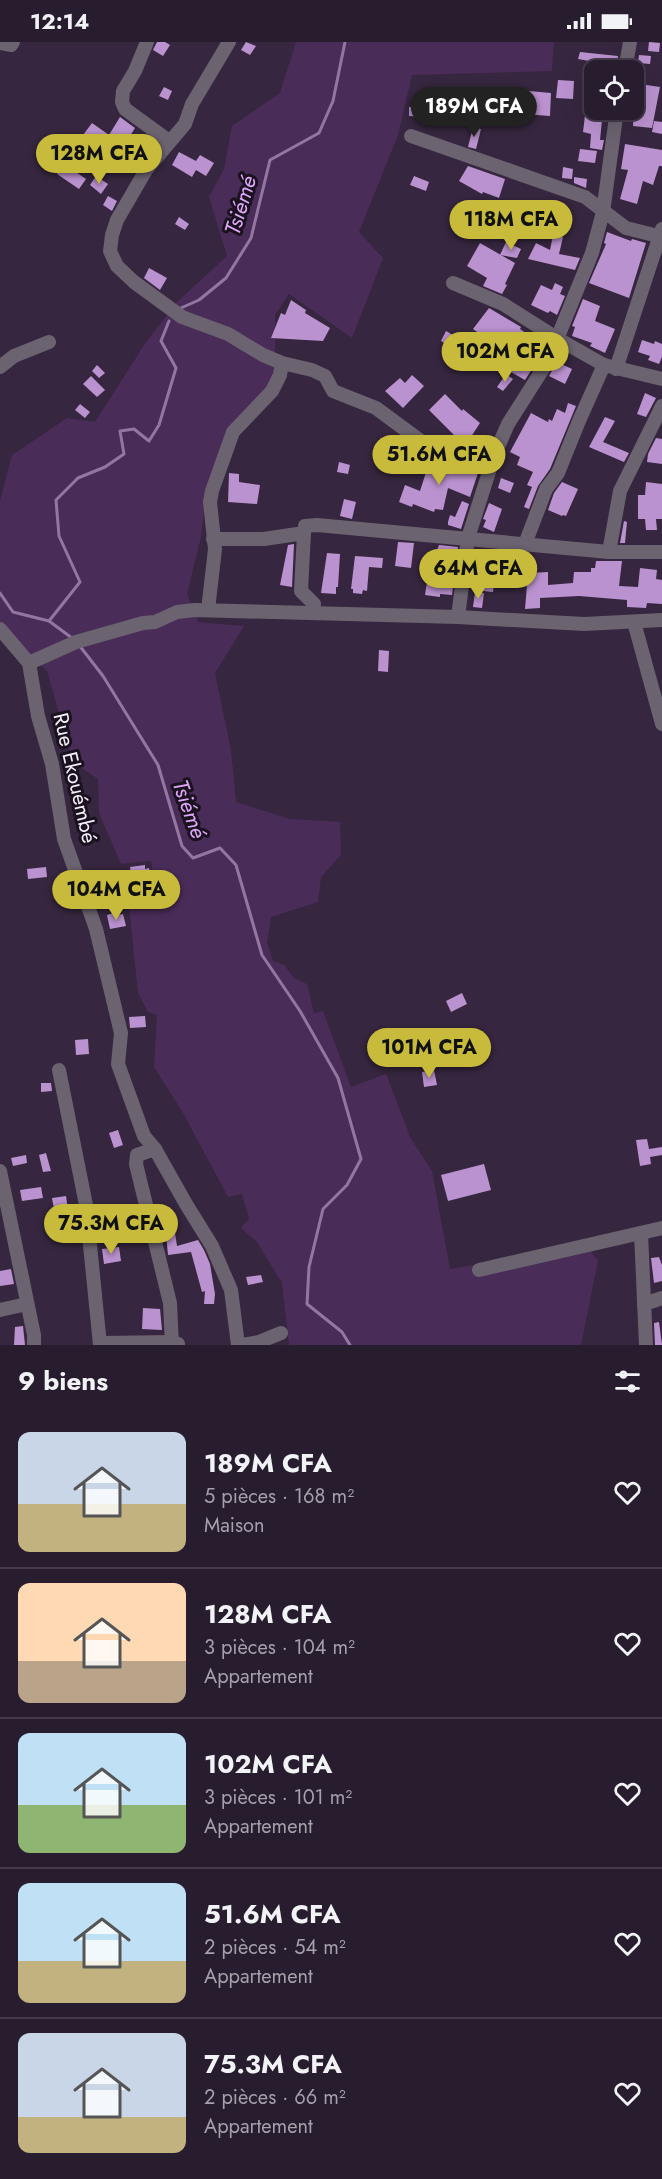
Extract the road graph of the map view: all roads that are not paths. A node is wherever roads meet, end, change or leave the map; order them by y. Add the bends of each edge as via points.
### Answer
1 (13, 42) edge
2 (147, 42) edge
3 (229, 42) edge
4 (630, 42) edge
5 (0, 43) edge
6 (626, 60) edge
7 (616, 120) edge
8 (411, 136) dead end
9 (169, 141) junction
10 (603, 212) junction
11 (660, 232) edge
12 (453, 283) dead end
13 (558, 339) junction
14 (49, 342) dead end
15 (282, 363) junction
16 (0, 367) edge
17 (610, 367) junction
18 (662, 379) edge
19 (662, 406) edge
20 (490, 468) junction
21 (304, 533) junction
22 (468, 538) junction
23 (213, 539) junction
24 (525, 544) junction
25 (609, 552) junction
26 (662, 552) edge
27 (208, 610) junction
28 (313, 613) junction
29 (458, 617) junction
30 (662, 620) edge
31 (634, 622) junction
32 (0, 628) edge
33 (29, 663) junction
34 (662, 724) edge
35 (59, 1070) dead end
36 (155, 1149) junction
37 (0, 1171) edge
38 (662, 1228) edge
39 (641, 1233) junction
40 (479, 1270) dead end
41 (662, 1298) edge
42 (27, 1304) junction
43 (644, 1304) junction
44 (0, 1310) edge
45 (281, 1333) dead end
46 (100, 1344) edge
47 (174, 1344) edge
48 (34, 1345) edge
49 (240, 1345) edge
50 (646, 1345) edge

1 - 5 street
2 - 9 street via 123,91 122,102 125,109
3 - 9 street via 192,104 185,124
4 - 6 street
7 - 10 street
8 - 10 street via 585,197
9 - 15 street via 117,220 110,251 117,266 182,317 228,334
10 - 11 street via 626,228
10 - 13 street via 592,253
11 - 17 street
12 - 13 street via 504,304
13 - 17 street
13 - 20 street via 508,424
14 - 16 street via 14,356
15 - 20 street via 325,376 333,391 376,408 426,445
15 - 23 street via 272,391 233,432 210,502
17 - 18 street
17 - 24 street via 579,421 558,474 546,489
19 - 25 street via 620,491
20 - 22 street
21 - 22 street via 305,526 317,525
21 - 23 street via 264,539
21 - 28 street via 301,591 314,604
22 - 24 street
22 - 29 street
23 - 27 street
24 - 25 street
25 - 26 street
27 - 28 street
27 - 33 street via 177,612 155,622 76,642
28 - 29 street
29 - 31 street via 584,624
30 - 31 street
31 - 34 street
32 - 33 street
33 - 36 street, Rue Ekouémbé via 64,839 96,928 121,1033 118,1064 144,1136
35 - 46 street via 86,1205
36 - 47 street via 138,1155 136,1164 170,1303
36 - 49 street, Rue Ekouémbé via 212,1245 231,1290
37 - 42 street
38 - 39 street
39 - 40 street
39 - 43 street
41 - 43 street
42 - 44 street
42 - 48 street
43 - 50 street
45 - 49 street
46 - 47 street

